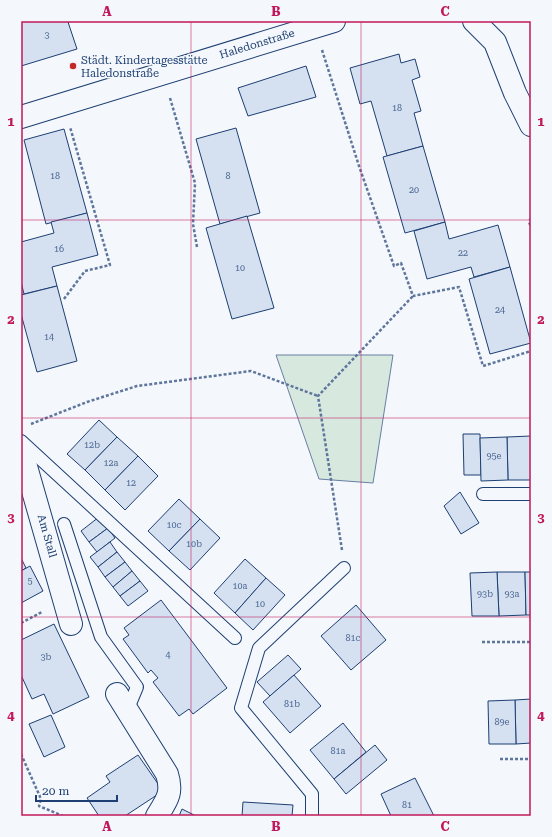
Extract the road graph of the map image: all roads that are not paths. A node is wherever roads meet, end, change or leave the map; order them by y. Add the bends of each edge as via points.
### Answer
1 (474, 21) edge
2 (324, 24) edge
3 (21, 117) edge
4 (531, 125) edge
5 (21, 441) edge
6 (21, 449) edge
7 (483, 494) dead end
8 (531, 494) edge
9 (64, 524) dead end
10 (344, 568) road end
11 (71, 624) dead end
12 (235, 638) dead end
13 (122, 702) joint
14 (157, 816) edge
15 (312, 816) edge

1 - 4 street via 495,42
2 - 3 street, Haledonstraße
5 - 12 lane
6 - 11 street, Am Stall
7 - 8 lane
9 - 13 lane via 101,636 137,687
10 - 15 lane via 259,648 241,708 312,794
13 - 14 street via 167,774 170,793

